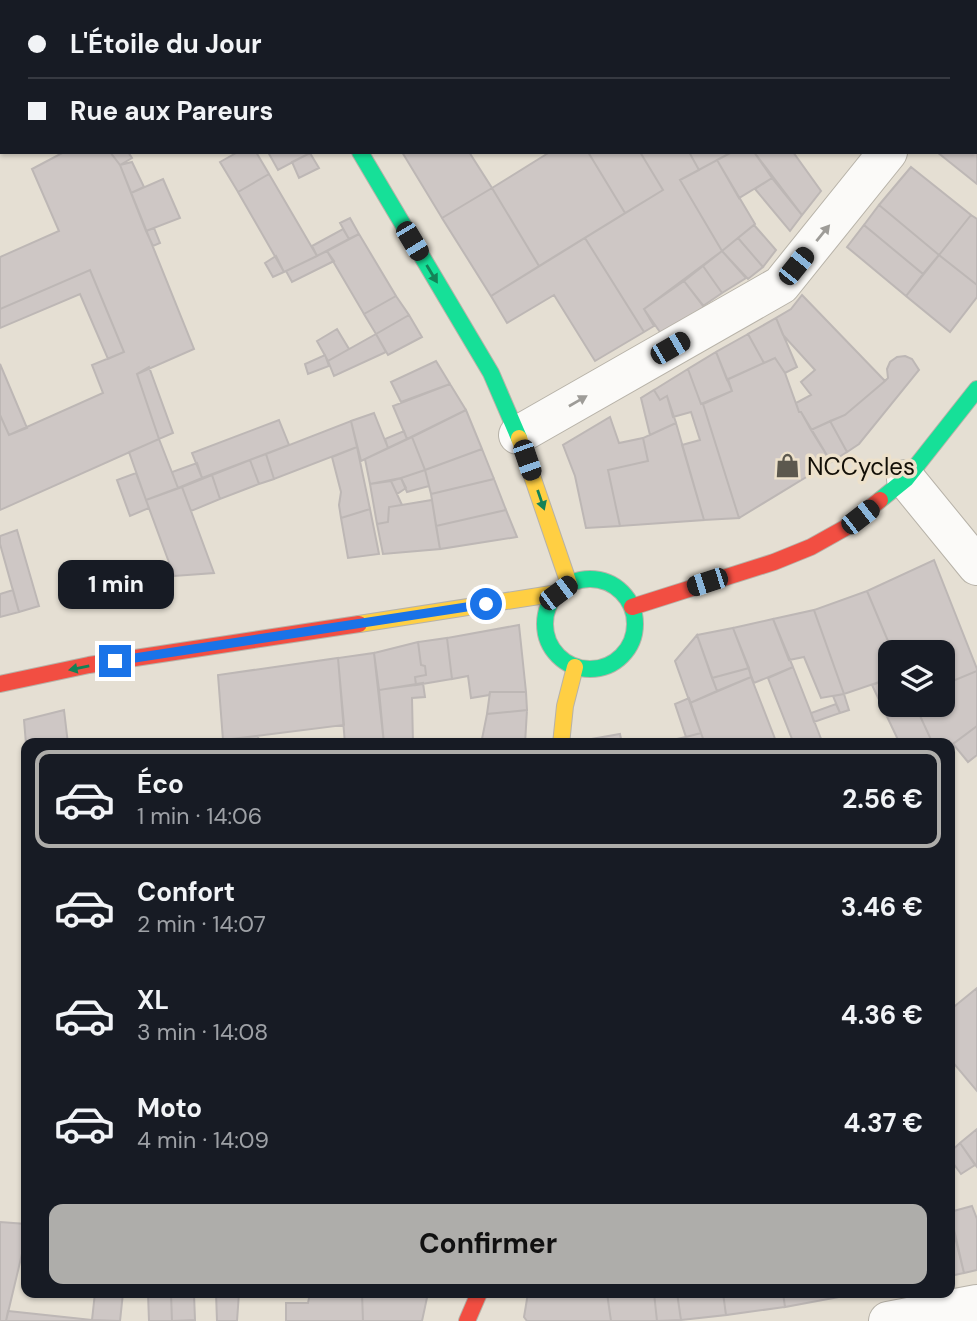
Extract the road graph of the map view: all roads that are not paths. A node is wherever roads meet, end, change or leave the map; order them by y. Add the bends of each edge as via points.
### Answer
1 (361, 154) edge
2 (886, 154) edge
3 (977, 388) edge
4 (518, 435) junction
5 (906, 479) junction
6 (977, 566) edge
7 (563, 589) junction
8 (632, 607) junction
9 (575, 667) junction
10 (0, 684) edge
11 (562, 738) edge
12 (477, 1298) edge
13 (977, 1304) edge
14 (467, 1321) edge
15 (888, 1321) edge

1 -> 4 street via 491,373
4 -> 2 street via 781,285
3 - 5 street
4 -> 7 street
5 - 6 street
5 - 8 street via 845,528 811,547
7 - 8 street via 598,580 618,590
7 - 9 street via 549,606 546,635 552,649
7 -> 10 street via 89,665
8 - 9 street via 634,637 618,661 590,670
9 - 11 street
12 - 14 street
13 - 15 street

